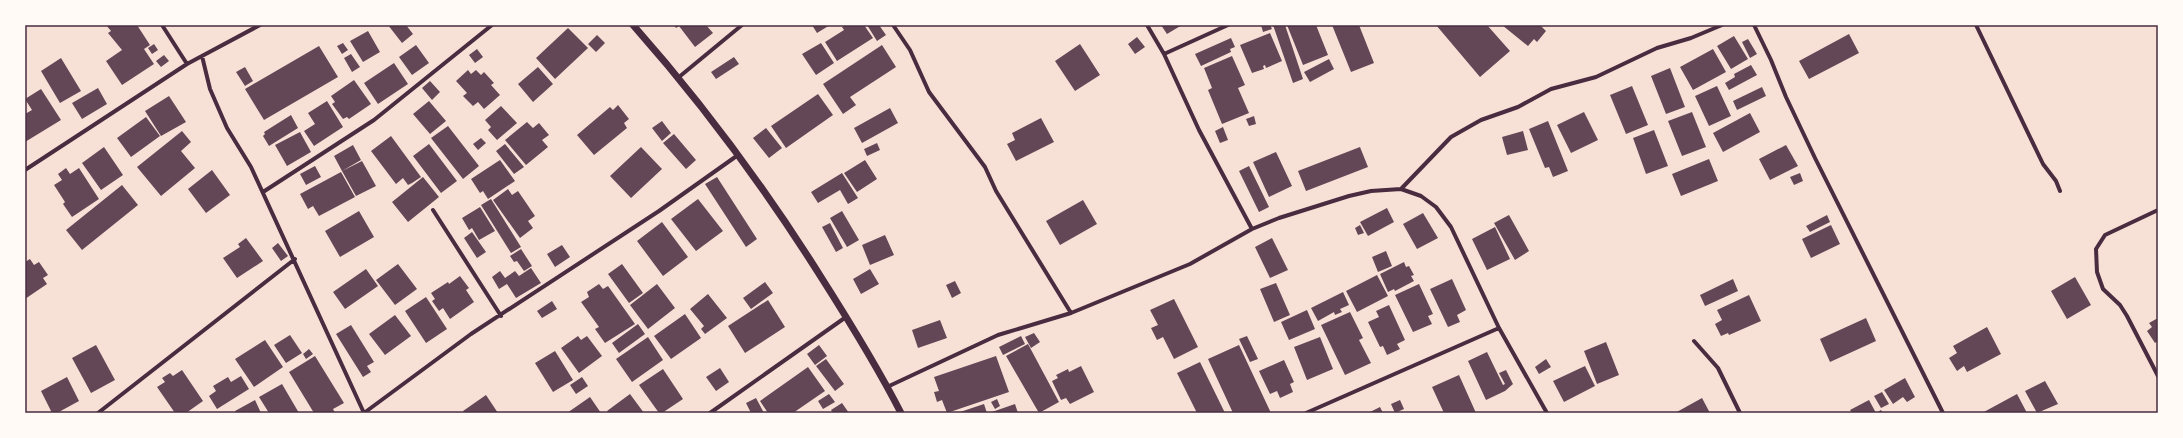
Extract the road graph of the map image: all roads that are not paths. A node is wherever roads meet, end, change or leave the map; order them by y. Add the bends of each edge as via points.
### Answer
1 (162, 25) edge
2 (260, 25) edge
3 (492, 25) edge
4 (633, 25) edge
5 (742, 25) edge
6 (893, 25) edge
7 (1147, 25) edge
8 (1228, 25) edge
9 (1722, 25) edge
10 (1754, 25) edge
11 (1976, 25) edge
12 (1164, 54) junction
13 (202, 56) junction
14 (186, 64) junction
15 (679, 77) junction
16 (738, 155) junction
17 (25, 170) edge
18 (1401, 190) junction
19 (2060, 191) dead end
20 (262, 192) junction
21 (433, 210) dead end
22 (2158, 210) edge
23 (1252, 229) junction
24 (295, 259) junction
25 (1071, 312) junction
26 (501, 316) junction
27 (846, 317) junction
28 (1499, 328) junction
29 (1694, 341) dead end
30 (2158, 376) edge
31 (888, 387) junction
32 (98, 413) edge
33 (364, 413) edge
34 (710, 413) edge
35 (901, 413) edge
36 (1306, 413) edge
37 (1547, 413) edge
38 (1740, 413) edge
39 (1943, 413) edge

1 - 14 street
2 - 13 street
3 - 20 street via 374,120
4 - 15 street
5 - 15 street
6 - 25 street via 910,50 929,92 985,167 996,191
7 - 12 street
8 - 12 street
9 - 18 street via 1692,38 1657,48 1596,77 1551,89 1518,107 1481,120 1451,138
10 - 39 street via 1814,158
11 - 19 street via 2043,164
12 - 23 street
13 - 14 street
13 - 20 street via 210,89 224,122
14 - 17 street
15 - 16 street
16 - 26 street
16 - 27 street via 790,228
18 - 23 street via 1371,191 1349,196
18 - 28 street via 1421,196 1436,207 1451,227
20 - 24 street
21 - 26 street
22 - 30 street via 2105,234 2096,249 2097,272 2103,289 2120,305 2127,316
23 - 25 street via 1190,264
24 - 32 street
24 - 33 street
25 - 31 street via 998,335
26 - 33 street via 471,334
27 - 31 street
27 - 34 street
28 - 36 street
28 - 37 street
29 - 38 street via 1718,368
31 - 35 street

